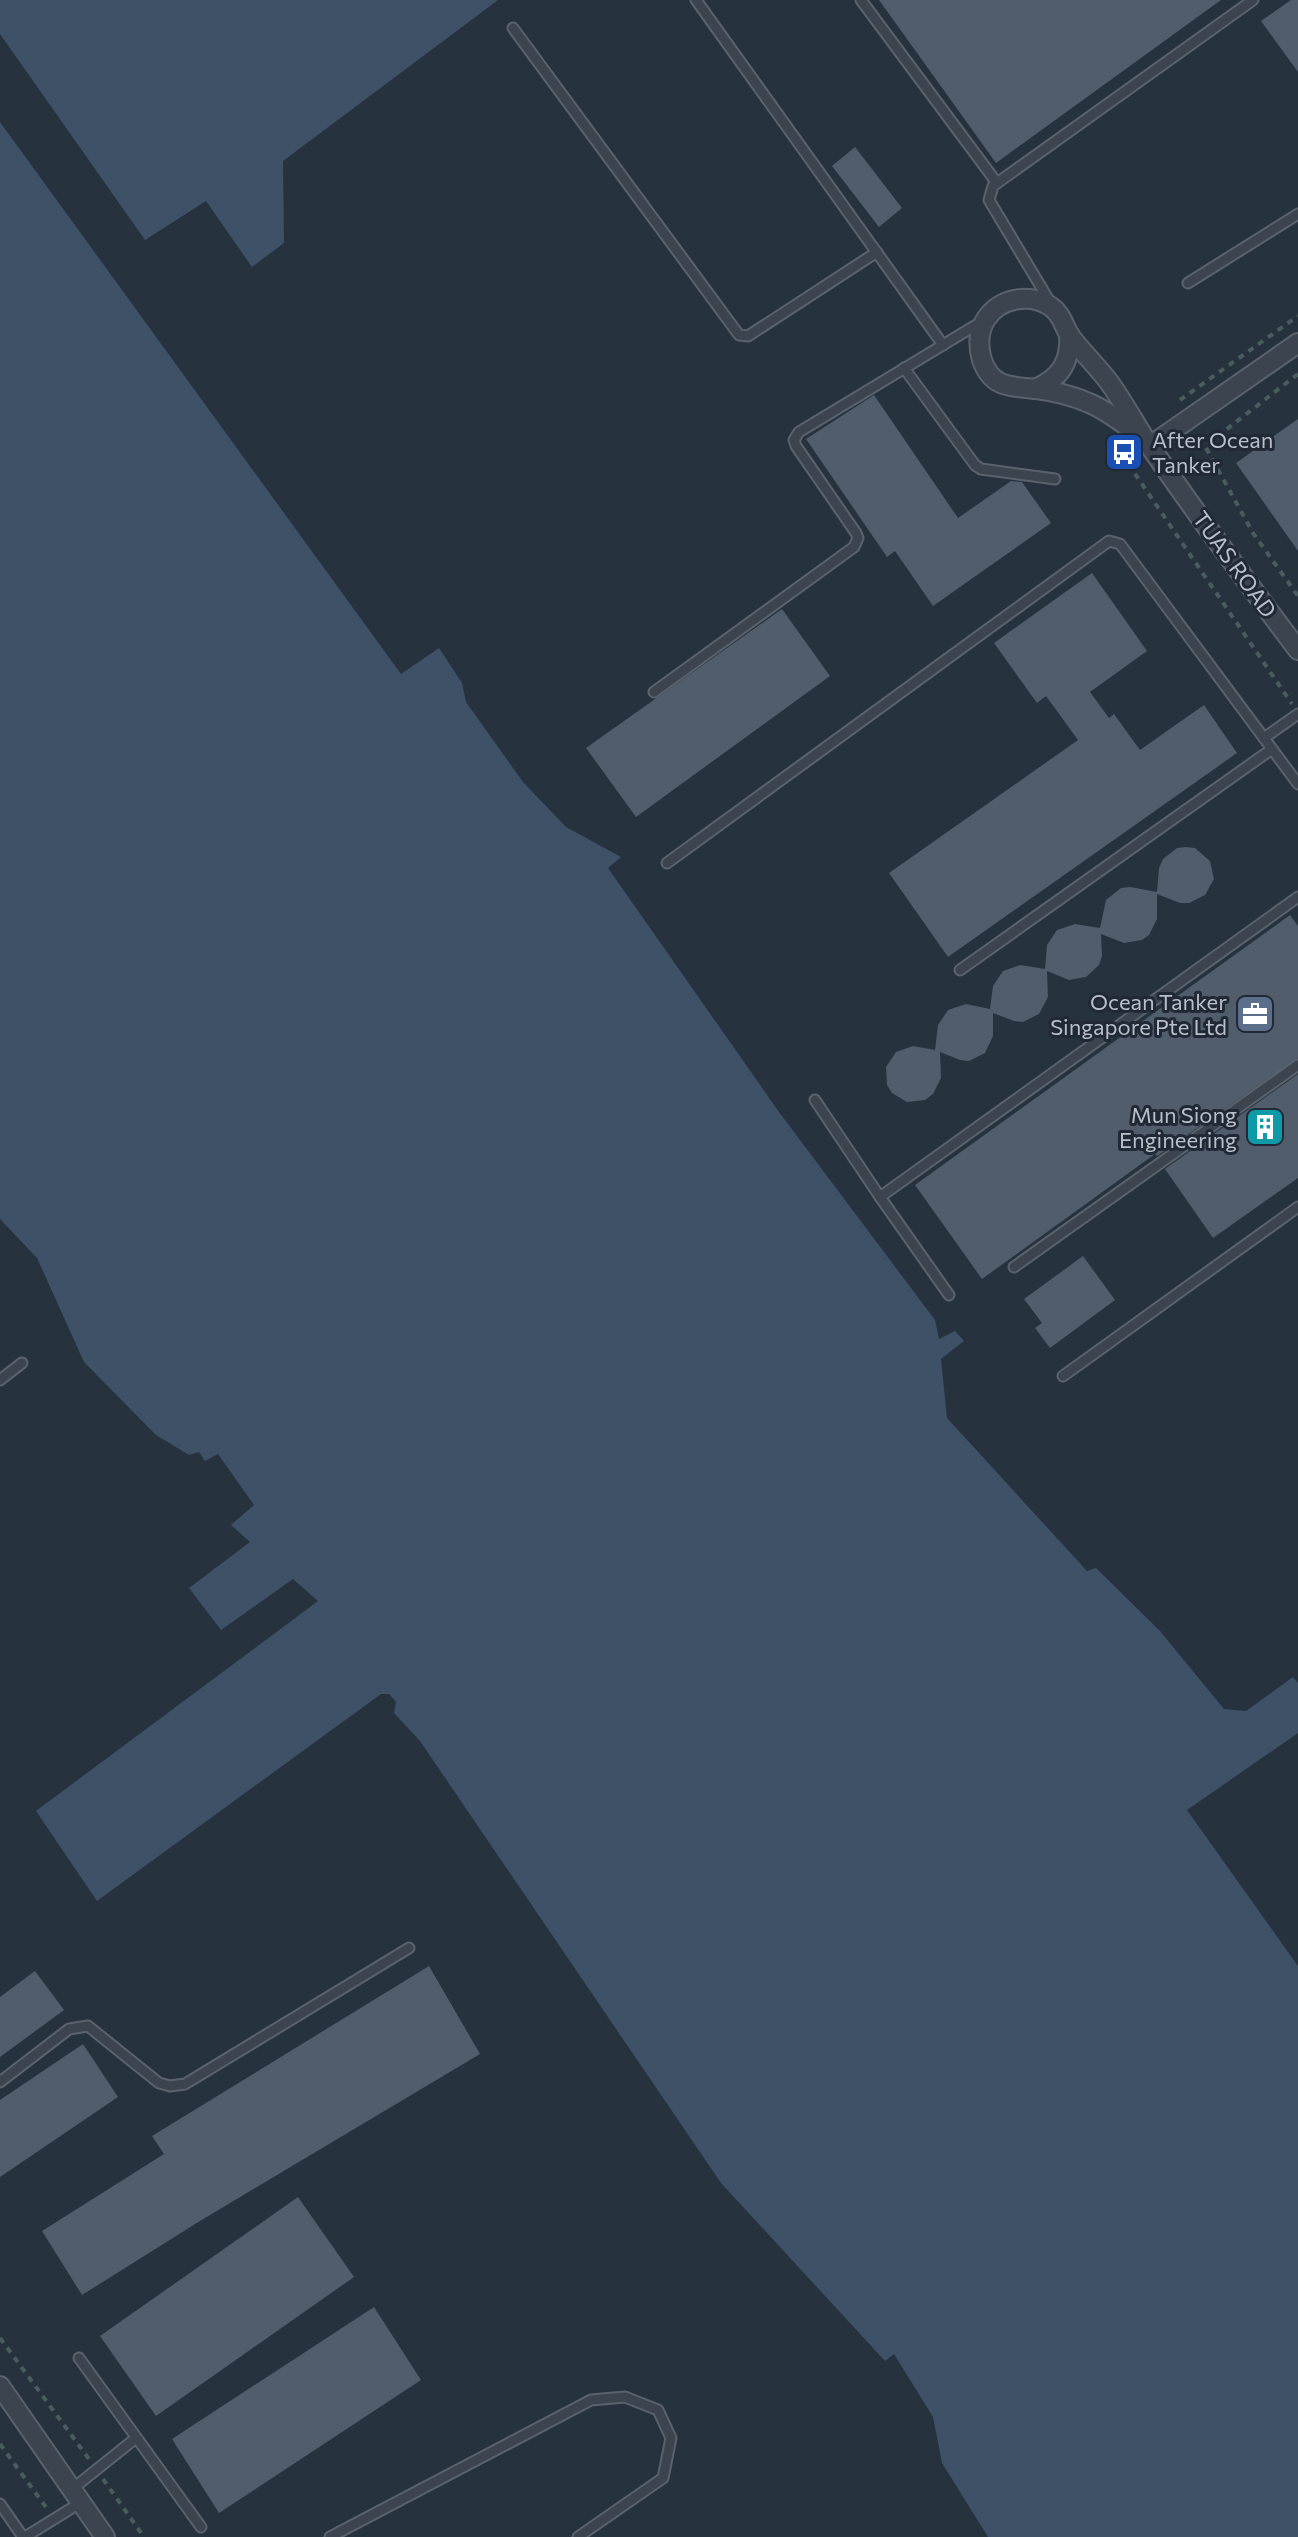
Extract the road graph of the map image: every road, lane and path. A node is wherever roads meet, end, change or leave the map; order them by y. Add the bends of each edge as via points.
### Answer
1 (696, 0) edge
2 (861, 0) edge
3 (1253, 0) edge
4 (513, 28) dead end
5 (997, 183) junction
6 (1298, 214) edge
7 (877, 252) junction
8 (1188, 283) dead end
9 (1053, 308) junction
10 (1298, 316) edge
11 (986, 319) junction
12 (1069, 334) junction
13 (1298, 343) edge
14 (943, 345) junction
15 (904, 368) junction
16 (1298, 374) edge
17 (1035, 389) junction
18 (1177, 402) dead end
19 (1144, 439) junction
20 (1055, 479) dead end
21 (1298, 596) edge
22 (1298, 650) edge
23 (654, 692) dead end
24 (1298, 713) edge
25 (1264, 738) junction
26 (1272, 749) junction
27 (1298, 784) edge
28 (667, 863) dead end
29 (1298, 897) edge
30 (960, 970) dead end
31 (1298, 1065) edge
32 (815, 1100) dead end
33 (880, 1197) junction
34 (1298, 1207) edge
35 (1014, 1267) dead end
36 (949, 1295) dead end
37 (22, 1363) dead end
38 (1063, 1376) dead end
39 (0, 1380) edge
40 (409, 1948) dead end
41 (0, 2082) edge
42 (0, 2338) edge
43 (79, 2358) dead end
44 (0, 2386) edge
45 (136, 2438) junction
46 (0, 2444) edge
47 (97, 2470) junction
48 (76, 2496) junction
49 (0, 2504) edge
50 (54, 2519) junction
51 (201, 2527) dead end
52 (24, 2537) edge
53 (105, 2537) edge
54 (144, 2537) edge
55 (330, 2537) edge
56 (578, 2537) edge

1 - 7 lane
2 - 5 lane
3 - 5 lane
4 - 7 lane via 739,335 748,336
5 - 9 lane via 989,200
6 - 8 lane
7 - 14 lane
9 - 11 street via 1025,298 996,308
9 - 12 street, TUAS ROAD
10 - 18 path
11 - 14 lane
11 - 17 street, TUAS ROAD via 979,349 992,377 1019,390
12 - 17 street via 1070,348 1059,374
12 - 19 street, TUAS ROAD via 1110,383
13 - 19 street
14 - 15 lane
15 - 20 lane via 975,465
15 - 23 lane via 795,436 796,446 856,533 854,547
16 - 21 path via 1205,446 1253,533
17 - 19 street, TUAS ROAD via 1090,403
19 - 22 street, TUAS ROAD
19 - 24 path via 1131,453 1131,468
24 - 25 lane
25 - 26 lane
25 - 28 lane via 1120,544 1109,541
26 - 27 lane
26 - 30 lane
29 - 33 lane
31 - 35 lane
32 - 33 lane
33 - 36 lane
34 - 38 lane
37 - 39 lane
40 - 41 lane via 185,2084 159,2083 88,2026 69,2029
42 - 47 path
43 - 45 lane
44 - 48 street
45 - 47 lane
45 - 51 lane
46 - 50 path
47 - 48 lane
47 - 54 path
48 - 50 lane
48 - 53 street
49 - 52 lane
50 - 52 lane
55 - 56 lane via 591,2400 625,2397 658,2410 671,2438 663,2478

